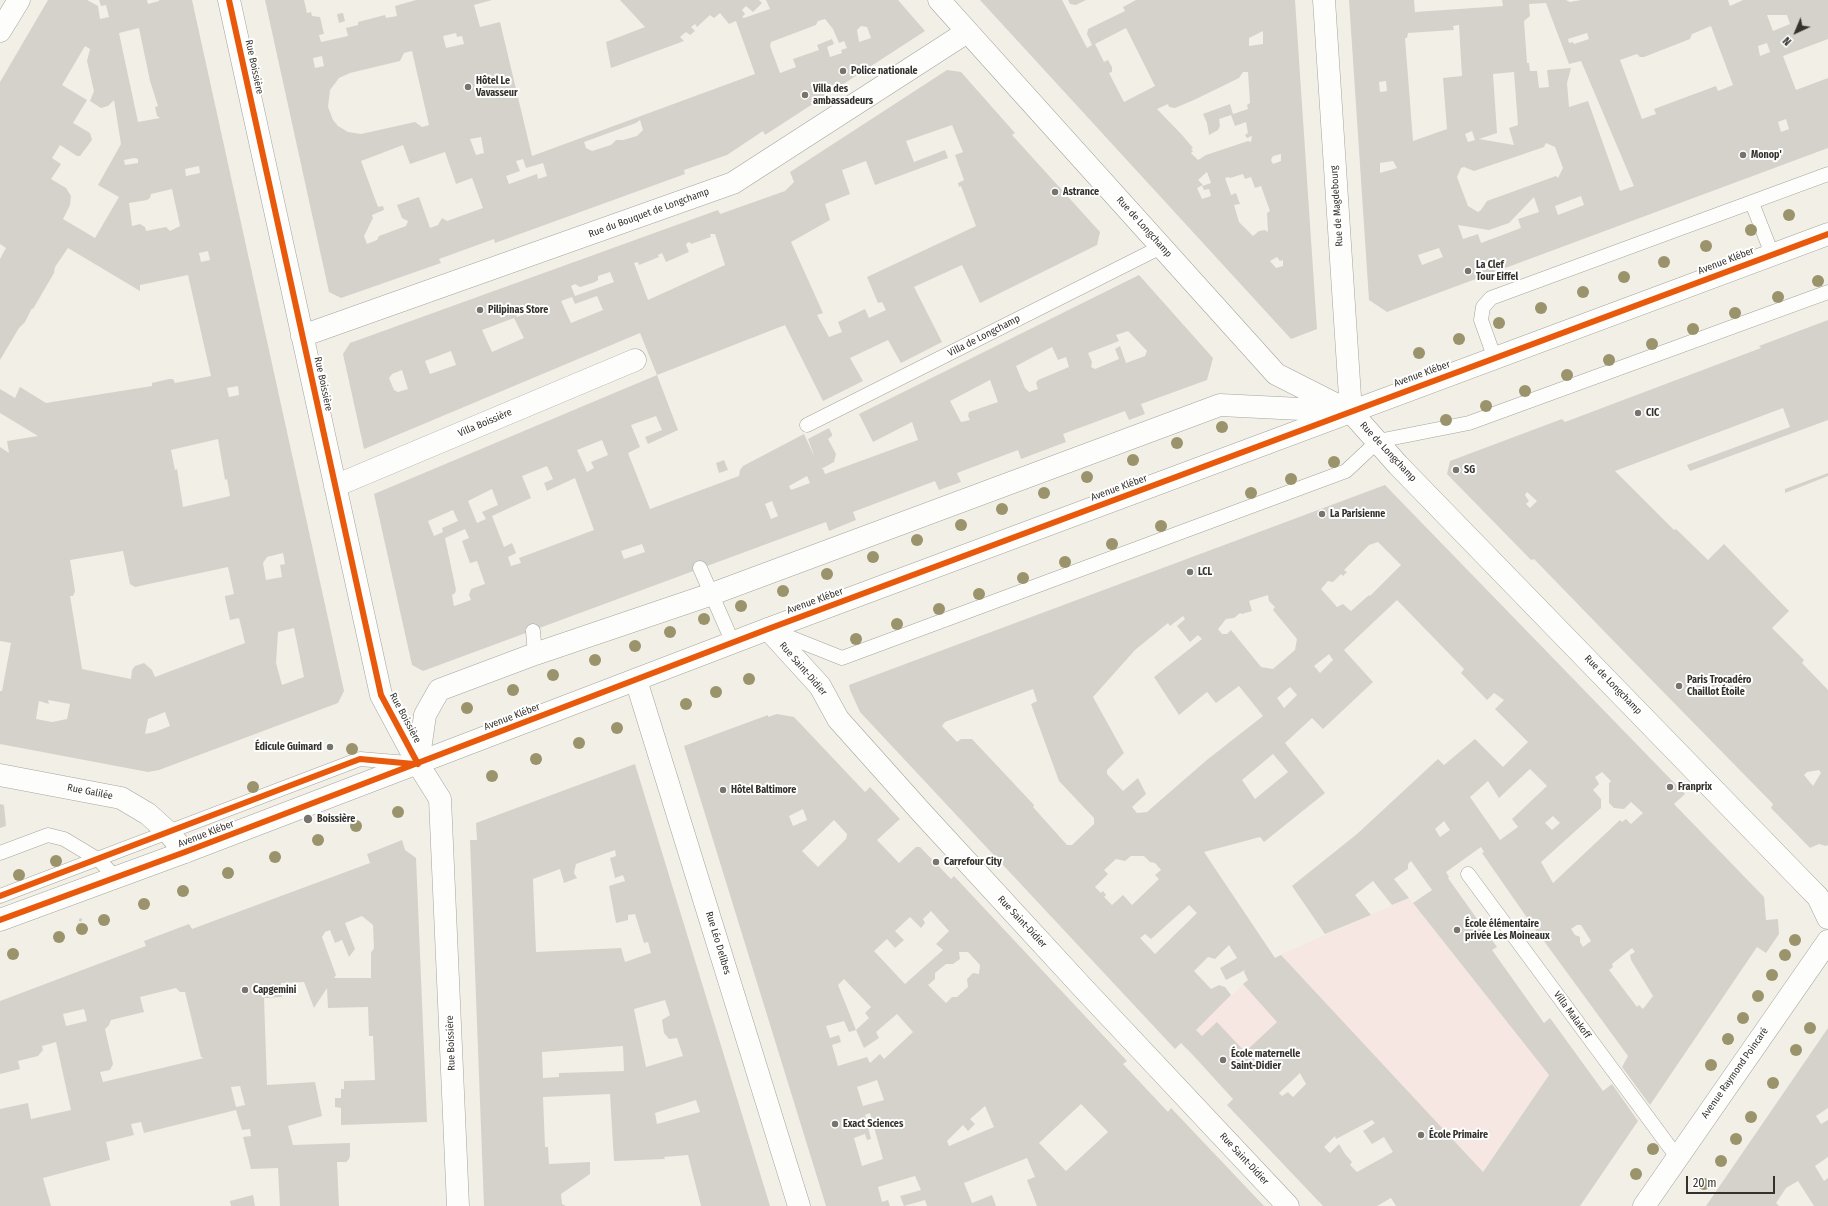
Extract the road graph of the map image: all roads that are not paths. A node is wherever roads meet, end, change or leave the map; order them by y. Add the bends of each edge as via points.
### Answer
1 (19, 0) edge
2 (229, 0) edge
3 (939, 0) edge
4 (1324, 0) edge
5 (0, 31) edge
6 (967, 32) junction
7 (1828, 174) edge
8 (1752, 203) junction
9 (1828, 234) edge
10 (1161, 247) junction
11 (1772, 254) junction
12 (1828, 292) edge
13 (302, 336) junction
14 (1495, 359) junction
15 (635, 360) dead end
16 (1351, 412) junction
17 (807, 425) dead end
18 (1378, 441) junction
19 (335, 486) junction
20 (700, 568) dead end
21 (712, 594) junction
22 (768, 629) junction
23 (533, 631) dead end
24 (733, 643) junction
25 (535, 654) junction
26 (636, 680) junction
27 (418, 764) junction
28 (0, 775) edge
29 (168, 832) junction
30 (185, 852) junction
31 (0, 853) edge
32 (99, 860) junction
33 (1468, 874) dead end
34 (115, 877) junction
35 (0, 896) edge
36 (1828, 918) edge
37 (0, 920) edge
38 (1828, 941) edge
39 (1676, 1157) junction
40 (458, 1206) edge
41 (798, 1206) edge
42 (1288, 1206) edge
43 (1644, 1206) edge

1 - 5 street
2 - 13 street, Rue Boissière
3 - 6 street, Rue de Longchamp
4 - 16 street, Rue de Magdebourg
6 - 10 street, Rue de Longchamp
6 - 13 street, Rue du Bouquet de Longchamp via 733,183
7 - 8 lane
8 - 11 lane
8 - 14 lane via 1491,298 1483,307 1481,320
9 - 11 street, Avenue Kléber
10 - 16 street, Rue de Longchamp via 1276,374
10 - 17 lane, Villa de Longchamp
11 - 14 street, Avenue Kléber
12 - 18 lane via 1469,423
13 - 19 street, Rue Boissière
14 - 16 street, Avenue Kléber
15 - 19 street, Villa Boissière
16 - 18 street, Rue de Longchamp
16 - 21 street, Avenue Kléber via 1220,405
16 - 22 street, Avenue Kléber
18 - 22 lane via 1346,471 842,658
18 - 36 street, Rue de Longchamp via 1818,897
19 - 27 street, Rue Boissière via 381,695
20 - 21 lane
21 - 24 lane
21 - 25 street, Avenue Kléber
22 - 24 street, Avenue Kléber
22 - 42 street, Rue Saint-Didier via 820,686 838,719 922,813
23 - 25 lane
24 - 26 street, Avenue Kléber
25 - 27 street, Avenue Kléber via 439,690 425,715
26 - 27 street, Avenue Kléber
26 - 41 street, Rue Léo Delibes
27 - 29 lane, Avenue Kléber via 360,760
27 - 30 street, Avenue Kléber
27 - 40 street, Rue Boissière via 440,799
28 - 29 street, Rue Galilée via 121,798 148,814
29 - 30 street, Rue Galilée
29 - 32 lane, Avenue Kléber
30 - 34 street, Avenue Kléber
31 - 32 lane via 48,835 64,839
32 - 34 lane
32 - 35 lane, Avenue Kléber
33 - 39 lane, Villa Malakoff
34 - 37 street, Avenue Kléber
38 - 39 street, Avenue Raymond Poincaré
39 - 43 street, Avenue Raymond Poincaré

